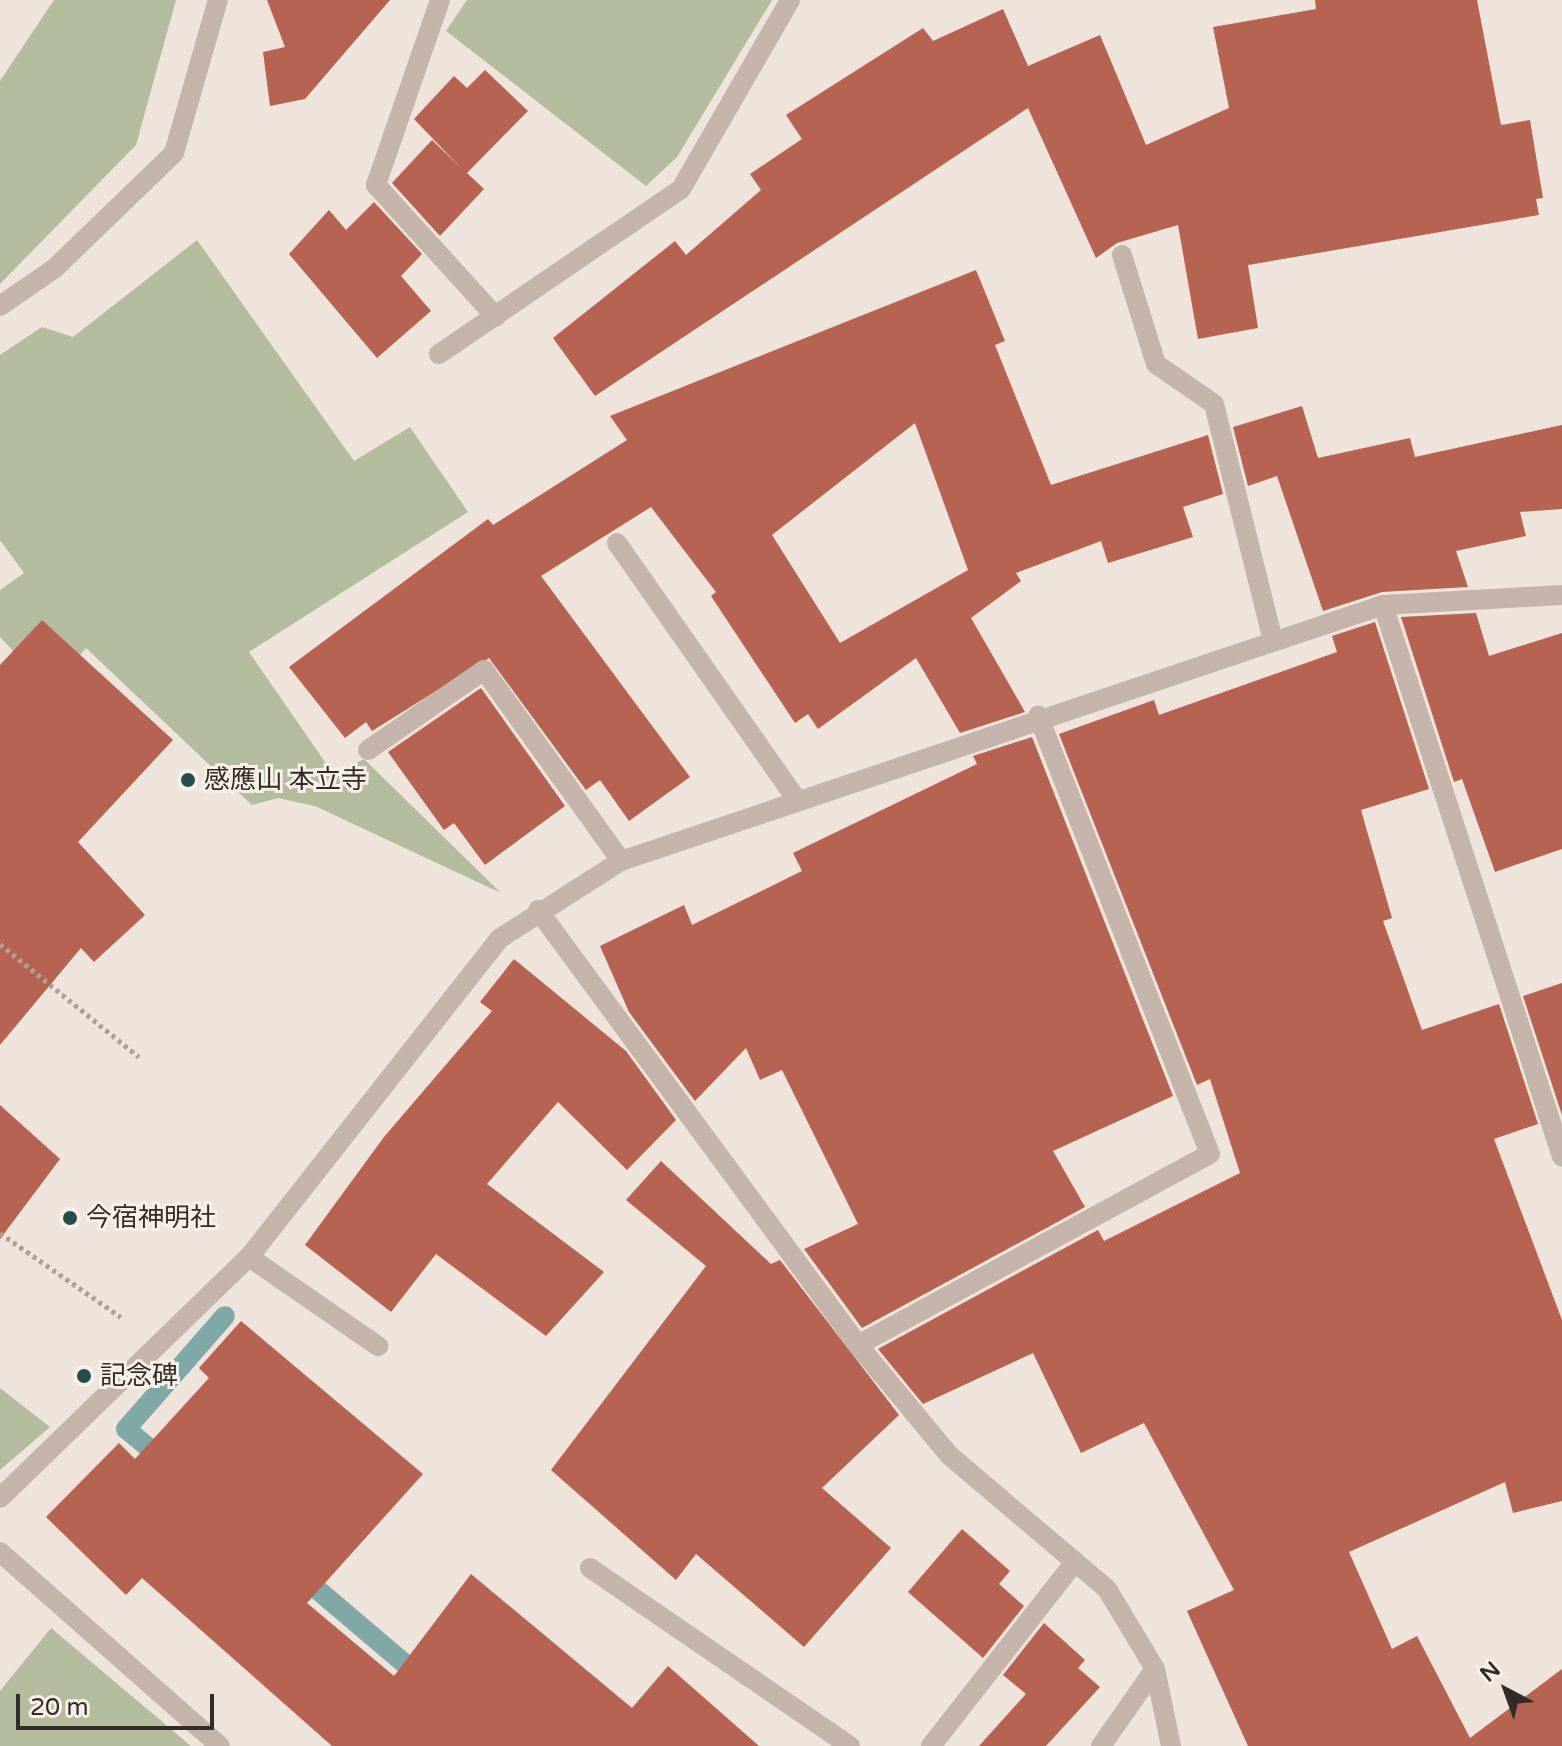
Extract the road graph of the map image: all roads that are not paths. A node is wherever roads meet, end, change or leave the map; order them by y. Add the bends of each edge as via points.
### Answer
1 (218, 0) edge
2 (440, 0) edge
3 (790, 0) edge
4 (1122, 255) dead end
5 (0, 306) edge
6 (496, 317) junction
7 (439, 354) dead end
8 (617, 543) dead end
9 (1562, 595) edge
10 (1383, 605) junction
11 (1273, 640) junction
12 (1038, 716) junction
13 (368, 750) dead end
14 (797, 800) junction
15 (621, 861) junction
16 (538, 910) junction
17 (1562, 1157) edge
18 (249, 1257) junction
19 (858, 1345) junction
20 (378, 1346) dead end
21 (0, 1498) edge
22 (0, 1552) edge
23 (1075, 1562) junction
24 (590, 1568) dead end
25 (1155, 1669) junction
26 (220, 1746) edge
27 (850, 1746) edge
28 (931, 1746) edge
29 (1101, 1746) edge
30 (1171, 1746) edge

1 - 5 street via 174,153 55,268
2 - 6 street via 376,185
3 - 6 street via 681,189
4 - 11 street via 1156,364 1214,404
6 - 7 street
8 - 14 street
9 - 10 street
10 - 11 street
10 - 17 street
11 - 12 street
12 - 14 street
12 - 19 street via 1210,1154
13 - 15 street via 484,670
14 - 15 street
15 - 16 street
16 - 18 street via 499,939
16 - 19 street
18 - 20 street
18 - 21 street
19 - 23 street via 949,1455
22 - 26 street
23 - 25 street via 1107,1589
23 - 28 street
24 - 27 street
25 - 29 street
25 - 30 street

